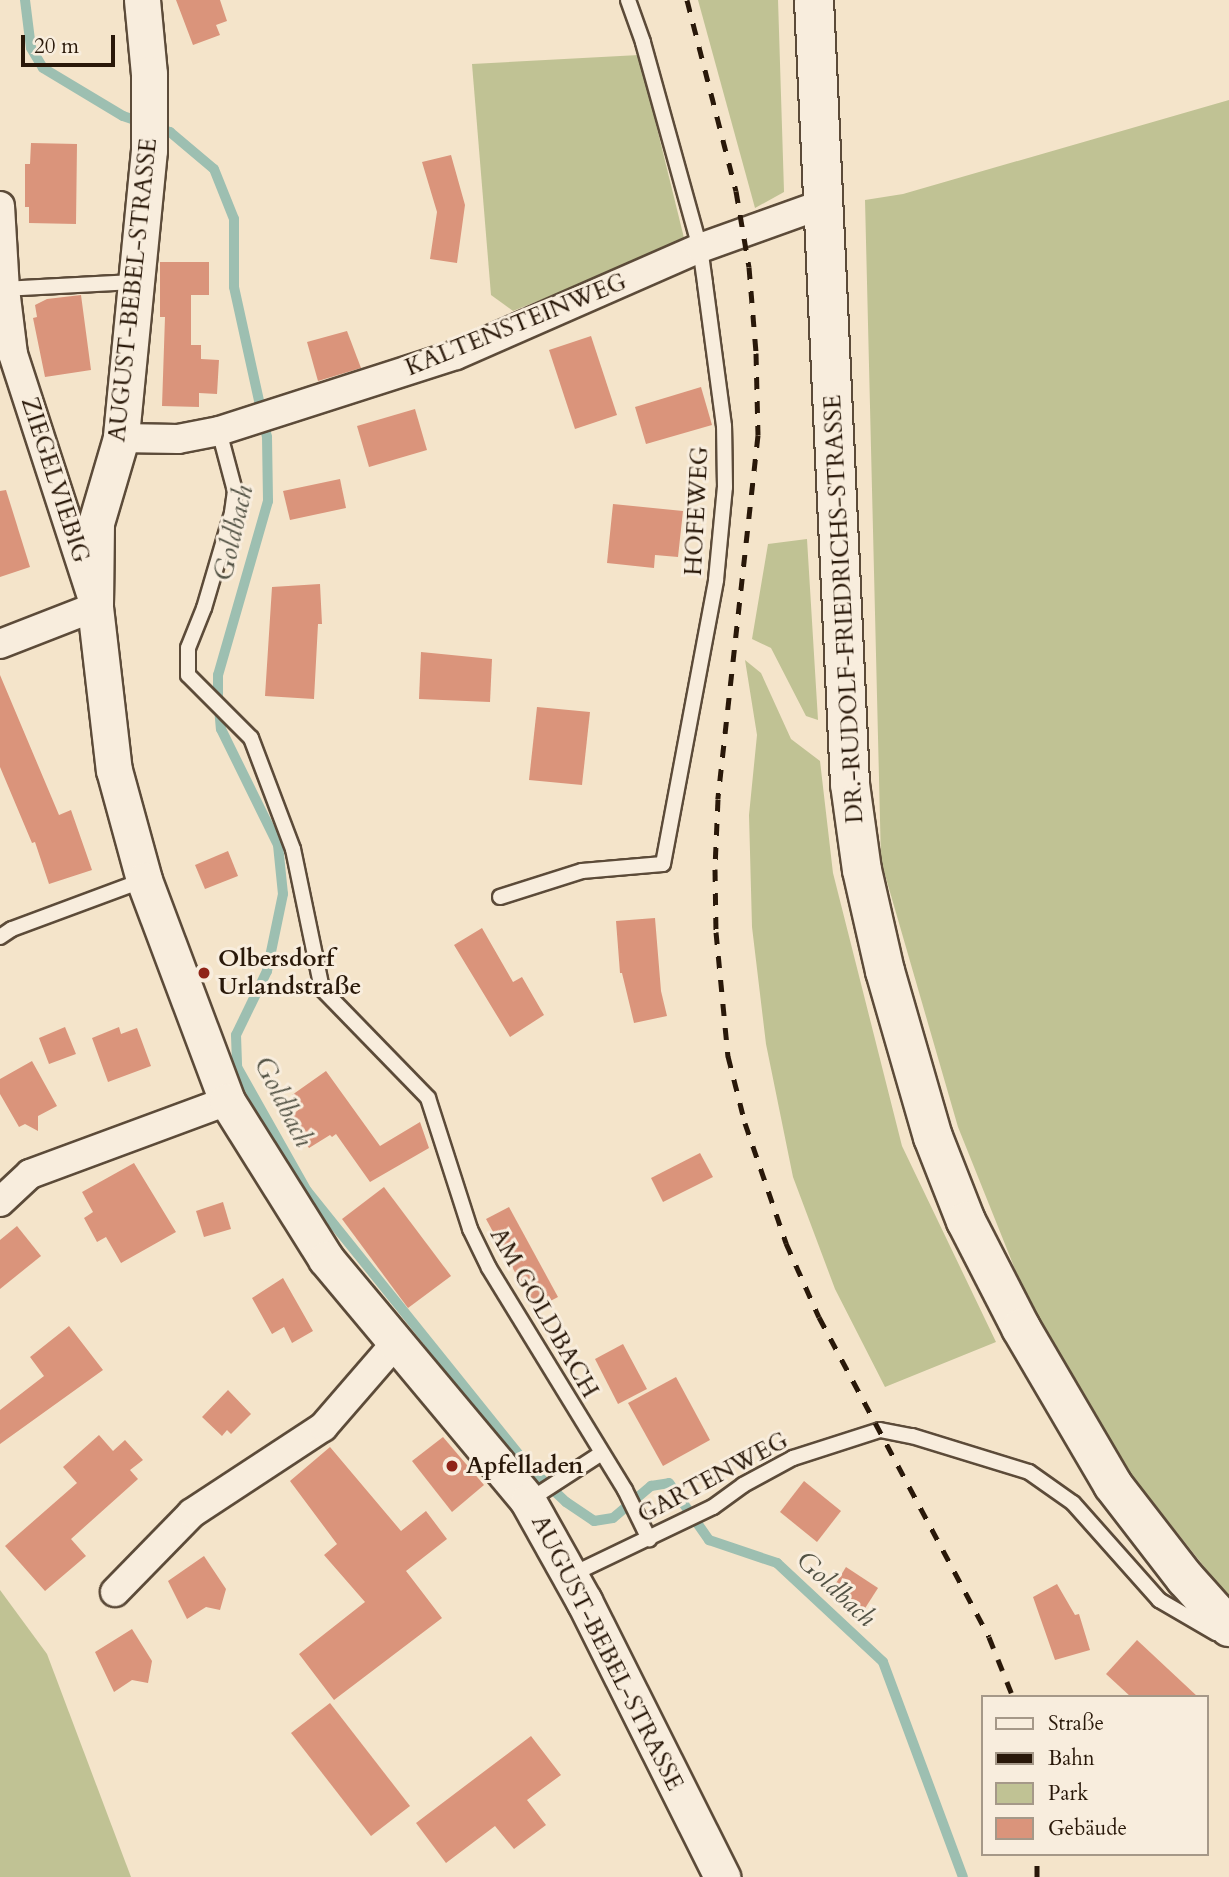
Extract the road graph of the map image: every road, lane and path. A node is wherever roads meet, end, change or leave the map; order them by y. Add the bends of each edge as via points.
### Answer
1 (142, 0) edge
2 (628, 0) edge
3 (814, 0) edge
4 (823, 204) junction
5 (0, 206) edge
6 (699, 248) junction
7 (136, 282) junction
8 (5, 289) junction
9 (7, 357) edge
10 (219, 431) junction
11 (121, 438) junction
12 (95, 607) junction
13 (0, 644) edge
14 (144, 880) junction
15 (500, 897) dead end
16 (0, 937) edge
17 (227, 1101) junction
18 (0, 1202) edge
19 (395, 1344) junction
20 (600, 1454) junction
21 (528, 1501) junction
22 (649, 1539) junction
23 (570, 1575) junction
24 (115, 1592) dead end
25 (1229, 1627) edge
26 (1229, 1641) edge
27 (722, 1877) edge

1 - 7 street, AUGUST-BEBEL-STRASSE via 149,150
2 - 6 lane, HOFEWEG
3 - 4 main road, DR.-RUDOLF-FRIEDRICHS-STRASSE
4 - 6 street, KALTENSTEINWEG
4 - 25 main road, DR.-RUDOLF-FRIEDRICHS-STRASSE via 850,784 862,870 907,1056 966,1221 1064,1406 1113,1485
5 - 8 street, ZIEGELVIEBIG
6 - 10 street, KALTENSTEINWEG via 456,355
6 - 15 lane, HOFEWEG via 724,426 725,487 716,580 663,864 582,871
7 - 8 lane
7 - 11 street, AUGUST-BEBEL-STRASSE
8 - 9 street, ZIEGELVIEBIG
9 - 12 street, ZIEGELVIEBIG via 58,485
10 - 11 street, KALTENSTEINWEG via 178,439
10 - 20 lane, AM GOLDBACH via 235,491 204,608 188,648 188,675 251,738 293,849 321,989 428,1098 470,1229
11 - 12 street, AUGUST-BEBEL-STRASSE via 96,523
12 - 13 street
12 - 14 street, AUGUST-BEBEL-STRASSE via 114,770
14 - 16 lane
14 - 17 street, AUGUST-BEBEL-STRASSE
17 - 18 street via 30,1174
17 - 19 street, AUGUST-BEBEL-STRASSE via 326,1259
19 - 21 street, AUGUST-BEBEL-STRASSE
19 - 24 street via 323,1427 192,1513
20 - 21 lane
20 - 22 lane, AM GOLDBACH via 625,1490
21 - 23 street, AUGUST-BEBEL-STRASSE
22 - 23 lane, GARTENWEG
22 - 26 lane, GARTENWEG via 793,1458 880,1430 1029,1472 1073,1503 1159,1600
23 - 27 street, AUGUST-BEBEL-STRASSE

